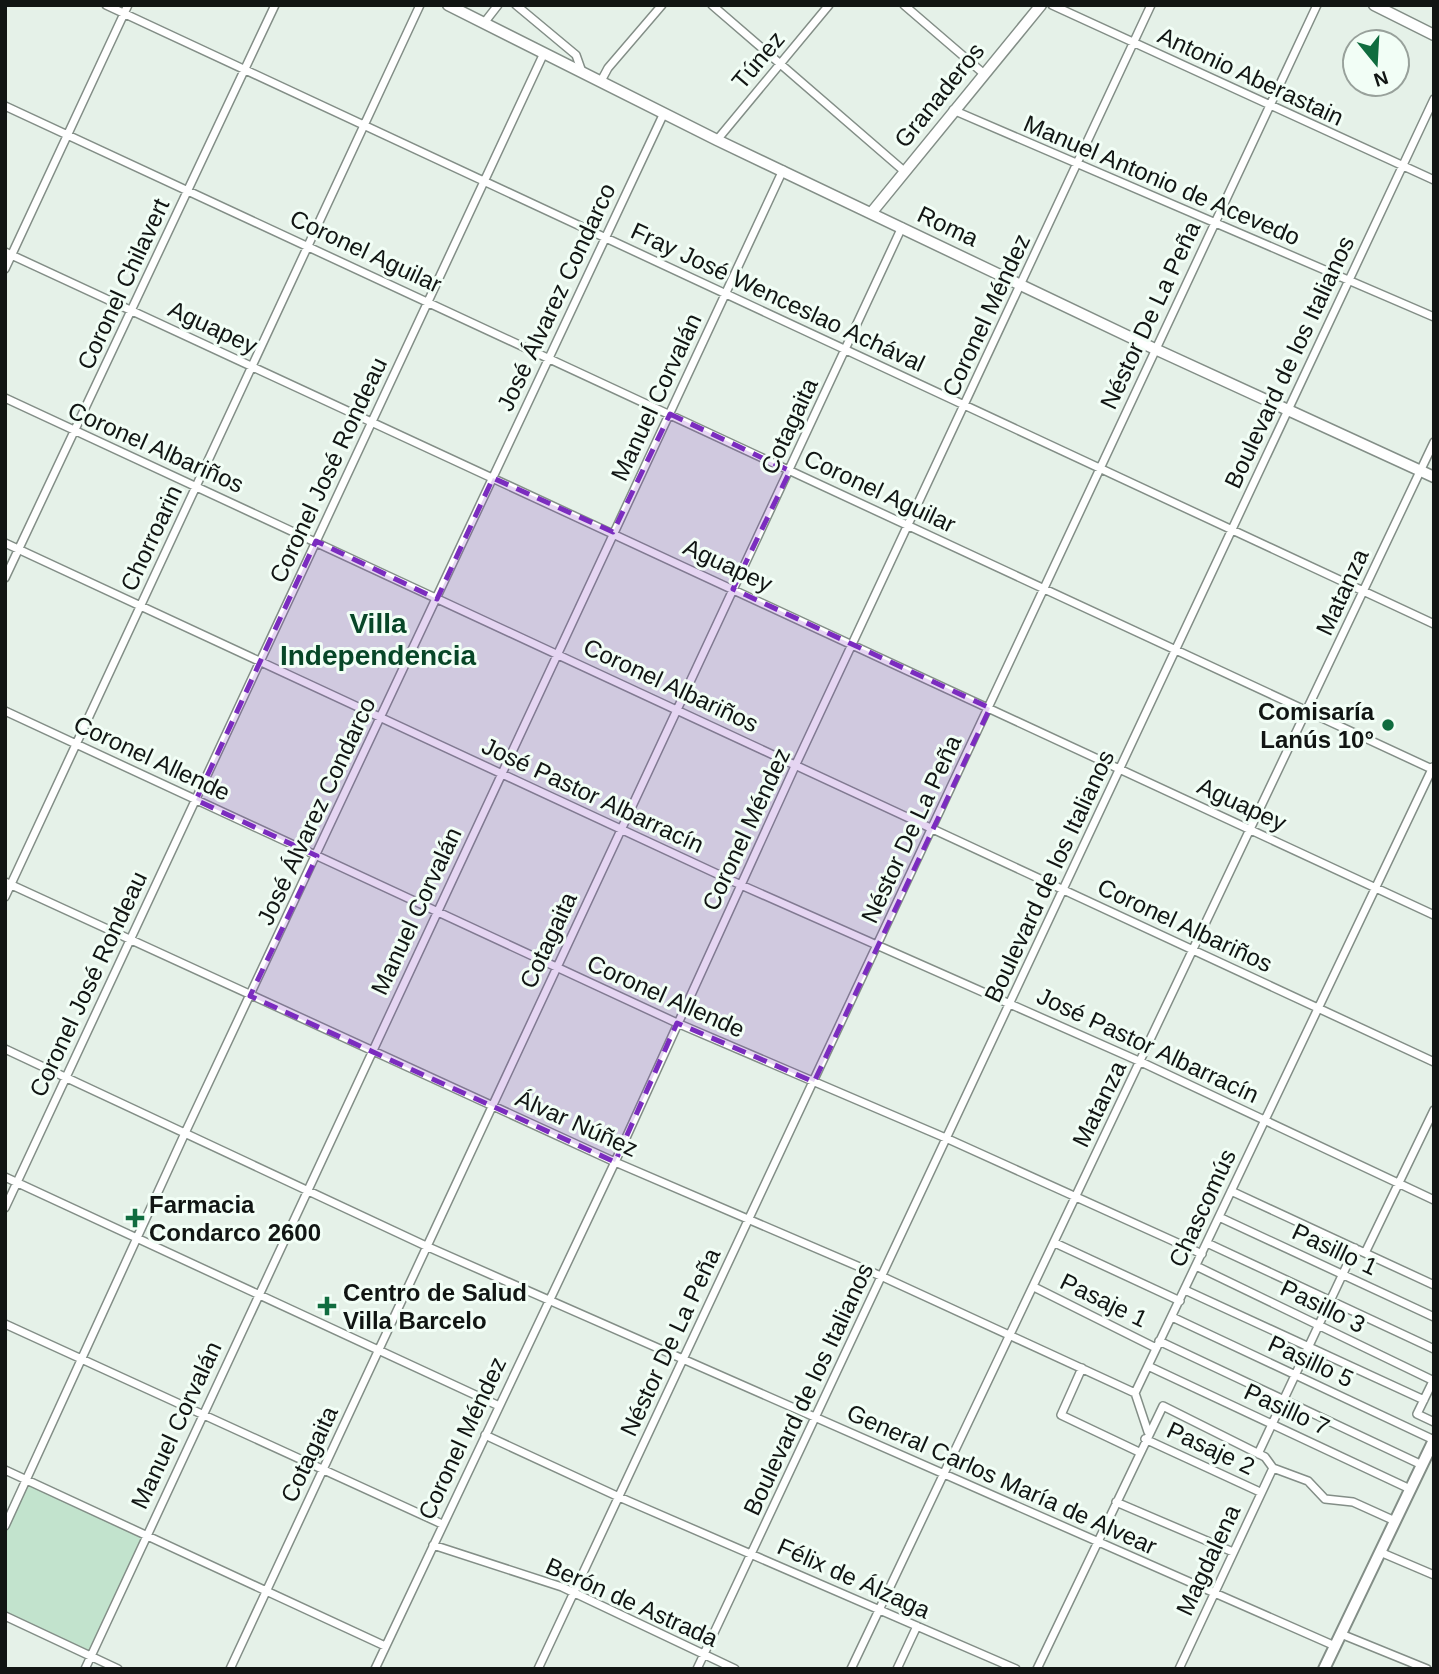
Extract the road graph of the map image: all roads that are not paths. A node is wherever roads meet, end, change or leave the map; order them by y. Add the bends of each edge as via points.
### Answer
1 (106, 5) edge
2 (128, 5) edge
3 (275, 5) edge
4 (420, 5) edge
5 (448, 5) edge
6 (498, 5) edge
7 (516, 5) edge
8 (662, 5) edge
9 (712, 5) edge
10 (829, 5) edge
11 (904, 5) edge
12 (1041, 5) edge
13 (1052, 5) edge
14 (1151, 5) edge
15 (1317, 5) edge
16 (1374, 5) edge
17 (124, 13) junction
18 (484, 23) junction
19 (1434, 35) edge
20 (1133, 43) junction
21 (544, 53) junction
22 (780, 63) junction
23 (244, 70) junction
24 (582, 72) junction
25 (983, 73) junction
26 (601, 81) junction
27 (1434, 99) edge
28 (5, 106) edge
29 (1269, 106) junction
30 (953, 110) junction
31 (664, 113) junction
32 (365, 126) junction
33 (67, 135) junction
34 (717, 140) junction
35 (1079, 164) junction
36 (1401, 167) junction
37 (783, 170) junction
38 (904, 171) junction
39 (1434, 180) edge
40 (484, 183) junction
41 (189, 190) junction
42 (872, 212) junction
43 (1214, 224) junction
44 (902, 227) junction
45 (604, 238) junction
46 (308, 246) junction
47 (9, 253) edge
48 (5, 270) edge
49 (1348, 279) junction
50 (1022, 284) junction
51 (726, 294) junction
52 (429, 301) junction
53 (132, 310) junction
54 (1434, 317) edge
55 (845, 349) junction
56 (1154, 349) junction
57 (550, 358) junction
58 (251, 366) junction
59 (5, 398) edge
60 (964, 404) junction
61 (1289, 408) junction
62 (670, 414) junction
63 (372, 421) junction
64 (74, 431) junction
65 (1434, 442) edge
66 (1101, 468) junction
67 (790, 471) junction
68 (1420, 471) junction
69 (1434, 477) edge
70 (494, 478) junction
71 (197, 486) junction
72 (908, 526) junction
73 (1233, 529) junction
74 (613, 532) junction
75 (316, 541) junction
76 (5, 543) edge
77 (19, 550) junction
78 (5, 578) edge
79 (1045, 588) junction
80 (733, 589) junction
81 (1364, 589) junction
82 (437, 599) junction
83 (141, 606) junction
84 (1434, 624) edge
85 (854, 646) junction
86 (1177, 650) junction
87 (555, 653) junction
88 (260, 662) junction
89 (990, 708) junction
90 (678, 710) junction
91 (5, 711) edge
92 (1308, 712) junction
93 (381, 717) junction
94 (77, 744) junction
95 (796, 764) junction
96 (1433, 768) edge
97 (1120, 769) junction
98 (501, 773) junction
99 (196, 800) junction
100 (932, 828) junction
101 (621, 829) junction
102 (1250, 830) junction
103 (317, 856) junction
104 (8, 883) edge
105 (741, 885) junction
106 (1376, 888) junction
107 (1065, 890) junction
108 (5, 897) edge
109 (436, 913) junction
110 (1434, 915) edge
111 (130, 940) junction
112 (878, 944) junction
113 (1193, 951) junction
114 (556, 968) junction
115 (250, 996) junction
116 (1011, 1004) junction
117 (1317, 1008) junction
118 (677, 1023) junction
119 (5, 1049) edge
120 (372, 1051) junction
121 (1141, 1062) junction
122 (1434, 1062) edge
123 (66, 1077) junction
124 (814, 1082) junction
125 (493, 1106) junction
126 (1434, 1110) edge
127 (1265, 1120) junction
128 (185, 1133) junction
129 (948, 1139) junction
130 (615, 1162) junction
131 (5, 1177) edge
132 (17, 1183) junction
133 (1399, 1183) junction
134 (306, 1190) junction
135 (1231, 1191) junction
136 (1076, 1197) junction
137 (1434, 1200) edge
138 (5, 1209) edge
139 (1219, 1217) junction
140 (748, 1220) junction
141 (138, 1238) junction
142 (1055, 1243) junction
143 (1207, 1243) junction
144 (426, 1246) junction
145 (1355, 1248) junction
146 (1365, 1253) junction
147 (1202, 1254) junction
148 (1196, 1266) junction
149 (1343, 1274) junction
150 (883, 1278) junction
151 (1434, 1285) edge
152 (1034, 1287) junction
153 (1185, 1290) junction
154 (258, 1296) junction
155 (548, 1300) junction
156 (1180, 1301) junction
157 (1330, 1301) junction
158 (1172, 1317) junction
159 (1434, 1317) edge
160 (5, 1324) edge
161 (1319, 1325) junction
162 (1010, 1336) junction
163 (1158, 1344) junction
164 (1308, 1349) junction
165 (1434, 1349) edge
166 (379, 1351) junction
167 (683, 1358) junction
168 (81, 1359) junction
169 (1148, 1366) junction
170 (1082, 1368) junction
171 (1295, 1375) junction
172 (1433, 1381) edge
173 (1135, 1393) junction
174 (1283, 1400) junction
175 (1424, 1400) junction
176 (497, 1405) junction
177 (201, 1415) junction
178 (816, 1417) junction
179 (1434, 1422) edge
180 (1273, 1423) junction
181 (485, 1435) junction
182 (1147, 1436) junction
183 (1434, 1440) edge
184 (1139, 1452) junction
185 (1258, 1454) junction
186 (1422, 1465) junction
187 (1273, 1468) junction
188 (5, 1470) edge
189 (322, 1470) junction
190 (945, 1474) junction
191 (27, 1480) junction
192 (1410, 1489) junction
193 (1260, 1492) junction
194 (619, 1497) junction
195 (1115, 1502) junction
196 (1395, 1521) junction
197 (442, 1524) junction
198 (5, 1526) edge
199 (146, 1535) junction
200 (1097, 1542) junction
201 (433, 1545) junction
202 (1233, 1552) junction
203 (1380, 1552) junction
204 (751, 1554) junction
205 (1434, 1575) edge
206 (267, 1590) junction
207 (575, 1593) junction
208 (1213, 1594) junction
209 (878, 1610) junction
210 (5, 1616) edge
211 (917, 1626) junction
212 (1341, 1634) junction
213 (385, 1646) junction
214 (1335, 1646) junction
215 (704, 1654) junction
216 (90, 1656) junction
217 (85, 1669) edge
218 (118, 1669) edge
219 (230, 1669) edge
220 (375, 1669) edge
221 (538, 1669) edge
222 (697, 1669) edge
223 (735, 1669) edge
224 (851, 1669) edge
225 (897, 1669) edge
226 (1016, 1669) edge
227 (1037, 1669) edge
228 (1179, 1669) edge
229 (1324, 1669) edge
230 (1427, 1669) edge

1 - 17 street, Fray José Wenceslao Achával
2 - 17 street
3 - 23 street, Coronel Chilavert
4 - 32 street, Chorroarin
5 - 18 street, Roma
6 - 18 street
7 - 24 street via 576,55
8 - 26 street
9 - 22 street
10 - 22 street, Túnez
11 - 25 street
12 - 25 street, Granaderos
13 - 20 street, Antonio Aberastain
14 - 20 street, Coronel Méndez
15 - 29 street, Néstor De La Peña
16 - 19 street
17 - 23 street, Fray José Wenceslao Achával
17 - 33 street
18 - 21 street, Roma
20 - 29 street, Antonio Aberastain
20 - 35 street, Coronel Méndez
21 - 24 street, Roma
21 - 40 street, Coronel José Rondeau
22 - 34 street, Túnez
22 - 38 street
23 - 32 street, Fray José Wenceslao Achával
23 - 41 street, Coronel Chilavert
24 - 26 street, Roma
25 - 30 street, Granaderos
26 - 31 street, Roma
27 - 36 street, Boulevard de los Italianos
28 - 33 street, Coronel Aguilar
29 - 36 street, Antonio Aberastain
29 - 43 street, Néstor De La Peña
30 - 35 street, Manuel Antonio de Acevedo
30 - 38 street, Granaderos
31 - 34 street, Roma
31 - 45 street, José Álvarez Condarco
32 - 40 street, Fray José Wenceslao Achával
32 - 46 street, Chorroarin
33 - 41 street, Coronel Aguilar
33 - 47 street
34 - 37 street, Roma
35 - 43 street, Manuel Antonio de Acevedo
35 - 50 street, Coronel Méndez
36 - 39 street, Antonio Aberastain
36 - 49 street, Boulevard de los Italianos
37 - 42 street, Roma
37 - 51 street, Manuel Corvalán
38 - 42 street, Granaderos
40 - 45 street, Fray José Wenceslao Achával
40 - 52 street, Coronel José Rondeau
41 - 46 street, Coronel Aguilar
41 - 53 street, Coronel Chilavert
42 - 44 street, Roma
43 - 49 street, Manuel Antonio de Acevedo
43 - 56 street, Néstor De La Peña
44 - 50 street, Roma
44 - 55 street, Cotagaita
45 - 51 street, Fray José Wenceslao Achával
45 - 57 street, José Álvarez Condarco
46 - 52 street, Coronel Aguilar
46 - 58 street, Chorroarin
47 - 48 street
47 - 53 street, Aguapey
49 - 54 street, Manuel Antonio de Acevedo
49 - 61 street, Boulevard de los Italianos
50 - 56 street, Roma
50 - 60 street, Coronel Méndez
51 - 55 street, Fray José Wenceslao Achával
51 - 62 street, Manuel Corvalán
52 - 57 street, Coronel Aguilar
52 - 63 street, Coronel José Rondeau
53 - 58 street, Aguapey
53 - 64 street, Coronel Chilavert
55 - 60 street, Fray José Wenceslao Achával
55 - 67 street, Cotagaita
56 - 61 street, Roma
56 - 66 street, Néstor De La Peña
57 - 62 street, Coronel Aguilar
57 - 70 street, José Álvarez Condarco
58 - 63 street, Aguapey
58 - 71 street, Chorroarin
59 - 64 street, Coronel Albariños
60 - 66 street, Fray José Wenceslao Achával
60 - 72 street, Coronel Méndez
61 - 68 street, Roma
61 - 73 street, Boulevard de los Italianos
62 - 67 street, Coronel Aguilar
62 - 74 street, Manuel Corvalán
63 - 70 street, Aguapey
63 - 75 street, Coronel José Rondeau
64 - 71 street, Coronel Albariños
64 - 77 street, Coronel Chilavert
65 - 68 street, Matanza
66 - 73 street, Fray José Wenceslao Achával
66 - 79 street, Néstor De La Peña
67 - 72 street, Coronel Aguilar
67 - 80 street, Cotagaita
68 - 69 street, Roma
68 - 81 street, Matanza
70 - 74 street, Aguapey
70 - 82 street, José Álvarez Condarco
71 - 75 street, Coronel Albariños
71 - 83 street, Chorroarin
72 - 79 street, Coronel Aguilar
72 - 85 street, Coronel Méndez
73 - 81 street, Fray José Wenceslao Achával
73 - 86 street, Boulevard de los Italianos
74 - 80 street, Aguapey
74 - 87 street, Manuel Corvalán
75 - 82 street, Coronel Albariños
75 - 88 street, Coronel José Rondeau
76 - 77 street, José Pastor Albarracín
77 - 78 street, Coronel Chilavert
77 - 83 street, José Pastor Albarracín
79 - 86 street, Coronel Aguilar
79 - 89 street, Néstor De La Peña
80 - 85 street, Aguapey
80 - 90 street, Cotagaita
81 - 84 street, Fray José Wenceslao Achával
81 - 92 street, Matanza
82 - 87 street, Coronel Albariños
82 - 93 street, José Álvarez Condarco
83 - 88 street, José Pastor Albarracín
83 - 94 street, Chorroarin
85 - 89 street, Aguapey
85 - 95 street, Coronel Méndez
86 - 92 street, Coronel Aguilar
86 - 97 street, Boulevard de los Italianos
87 - 90 street, Coronel Albariños
87 - 98 street, Manuel Corvalán
88 - 93 street, José Pastor Albarracín
88 - 99 street, Coronel José Rondeau
89 - 97 street, Aguapey
89 - 100 street, Néstor De La Peña
90 - 95 street, Coronel Albariños
90 - 101 street, Cotagaita
91 - 94 street, Coronel Allende
92 - 96 street, Coronel Aguilar
92 - 102 street, Matanza
93 - 98 street, José Pastor Albarracín
93 - 103 street, José Álvarez Condarco
94 - 99 street, Coronel Allende
94 - 104 street, Chorroarin
95 - 100 street, Coronel Albariños
95 - 105 street, Coronel Méndez
96 - 106 street, Chascomús
97 - 102 street, Aguapey
97 - 107 street, Boulevard de los Italianos
98 - 101 street, José Pastor Albarracín
98 - 109 street, Manuel Corvalán
99 - 103 street, Coronel Allende
99 - 111 street, Coronel José Rondeau
100 - 107 street, Coronel Albariños
100 - 112 street, Néstor De La Peña
101 - 105 street, José Pastor Albarracín
101 - 114 street, Cotagaita
102 - 106 street, Aguapey
102 - 113 street, Matanza
103 - 109 street, Coronel Allende
103 - 115 street, José Álvarez Condarco
104 - 108 street, Chorroarin
104 - 111 street, Álvar Núñez
105 - 112 street, José Pastor Albarracín
105 - 118 street, Coronel Méndez
106 - 110 street, Aguapey
106 - 117 street, Chascomús
107 - 113 street, Coronel Albariños
107 - 116 street, Boulevard de los Italianos
109 - 114 street, Coronel Allende
109 - 120 street, Manuel Corvalán
111 - 115 street, Álvar Núñez
111 - 123 street, Coronel José Rondeau
112 - 116 street, José Pastor Albarracín
112 - 124 street, Néstor De La Peña
113 - 117 street, Coronel Albariños
113 - 121 street, Matanza
114 - 118 street, Coronel Allende
114 - 125 street, Cotagaita
115 - 120 street, Álvar Núñez
115 - 128 street, José Álvarez Condarco
116 - 121 street, José Pastor Albarracín
116 - 129 street, Boulevard de los Italianos
117 - 122 street, Coronel Albariños
117 - 127 street, Chascomús
118 - 124 street, Coronel Allende
118 - 130 street, Coronel Méndez
119 - 123 street, General Carlos María de Alvear
120 - 125 street, Álvar Núñez
120 - 134 street, Manuel Corvalán
121 - 127 street, José Pastor Albarracín
121 - 136 street, Matanza
123 - 128 street, General Carlos María de Alvear
123 - 132 street, Coronel José Rondeau
124 - 129 street, Coronel Allende
124 - 140 street, Néstor De La Peña
125 - 130 street, Álvar Núñez
125 - 144 street, Cotagaita
126 - 133 street
127 - 133 street, José Pastor Albarracín
127 - 135 street, Chascomús
128 - 134 street, General Carlos María de Alvear
128 - 141 street, José Álvarez Condarco
129 - 136 street, Coronel Allende
129 - 150 street, Boulevard de los Italianos
130 - 140 street, Álvar Núñez
130 - 155 street, Coronel Méndez
131 - 132 street
132 - 138 street, Coronel José Rondeau
132 - 141 street
133 - 137 street, José Pastor Albarracín
133 - 146 street
134 - 144 street, General Carlos María de Alvear
134 - 154 street, Manuel Corvalán
135 - 139 street, Chascomús
135 - 145 street
136 - 142 street, Matanza
136 - 147 street, Coronel Allende
139 - 143 street, Chascomús
139 - 149 street, Pasillo 1
140 - 150 street, Álvar Núñez
140 - 167 street, Néstor De La Peña
141 - 154 street
141 - 168 street, José Álvarez Condarco
142 - 152 street, Matanza
142 - 156 street
143 - 147 street, Chascomús
143 - 157 street
144 - 155 street, General Carlos María de Alvear
144 - 166 street, Cotagaita
145 - 146 street
145 - 149 street
146 - 151 street
147 - 148 street, Chascomús
148 - 153 street, Chascomús
148 - 161 street, Pasillo 3
149 - 157 street
149 - 159 street, Pasillo 1
150 - 162 street, Álvar Núñez
150 - 178 street, Boulevard de los Italianos
152 - 162 street, Matanza
152 - 163 street, Pasaje 1
153 - 156 street, Chascomús
153 - 164 street
154 - 166 street
154 - 177 street, Manuel Corvalán
155 - 167 street, General Carlos María de Alvear
155 - 176 street, Coronel Méndez
156 - 158 street, Chascomús
157 - 161 street
157 - 165 street
158 - 163 street, Chascomús
158 - 171 street, Pasillo 5
160 - 168 street
161 - 164 street
161 - 172 street, Pasillo 3
162 - 170 street, Álvar Núñez
162 - 190 street, Matanza
163 - 169 street, Chascomús
163 - 174 street, Pasaje 1
164 - 171 street
164 - 175 street
166 - 176 street
166 - 189 street, Cotagaita
167 - 178 street, General Carlos María de Alvear
167 - 194 street, Néstor De La Peña
168 - 177 street
168 - 191 street, José Álvarez Condarco
169 - 173 street, Chascomús
169 - 180 street, Pasillo 7
170 - 173 street, Álvar Núñez
170 - 184 street via 1061,1415
171 - 174 street
171 - 183 street, Pasillo 5
172 - 175 street
173 - 182 street
174 - 180 street
174 - 186 street, Pasaje 1
175 - 179 street via 1417,1414
176 - 181 street, Coronel Méndez
177 - 189 street
177 - 199 street, Manuel Corvalán
178 - 190 street, General Carlos María de Alvear
178 - 204 street, Boulevard de los Italianos
180 - 185 street
180 - 192 street, Pasillo 7
181 - 194 street, Félix de Álzaga
181 - 197 street, Coronel Méndez
182 - 184 street
182 - 185 street via 1163,1406
182 - 193 street, Pasaje 2
183 - 186 main road
184 - 195 street
185 - 187 street
186 - 192 main road
187 - 193 street, Magdalena
187 - 196 street via 1308,1481 1325,1499 1353,1503
188 - 191 street
189 - 197 street
189 - 206 street, Cotagaita
190 - 200 street, General Carlos María de Alvear
190 - 209 street, Matanza
191 - 198 street, José Álvarez Condarco
191 - 199 street
192 - 196 main road
193 - 202 street, Magdalena
194 - 204 street, Félix de Álzaga
194 - 207 street, Néstor De La Peña
195 - 200 street
195 - 202 street
196 - 203 main road
197 - 201 street, Coronel Méndez
199 - 206 street
199 - 216 street, Manuel Corvalán
200 - 208 street, General Carlos María de Alvear
200 - 227 street
201 - 207 street, Berón de Astrada
201 - 213 street, Coronel Méndez
202 - 208 street, Magdalena
203 - 205 street
203 - 212 main road
204 - 209 street, Félix de Álzaga
204 - 215 street, Boulevard de los Italianos
206 - 213 street
206 - 219 street, Cotagaita
207 - 215 street, Berón de Astrada
207 - 221 street, Néstor De La Peña
208 - 214 street, General Carlos María de Alvear
208 - 228 street, Magdalena
209 - 211 street, Félix de Álzaga
209 - 224 street, Matanza
210 - 216 street
211 - 225 street
211 - 226 street, Félix de Álzaga
212 - 214 main road
212 - 230 street
213 - 220 street, Coronel Méndez
214 - 229 main road
215 - 222 street, Boulevard de los Italianos
215 - 223 street, Berón de Astrada
216 - 217 street, Manuel Corvalán
216 - 218 street

